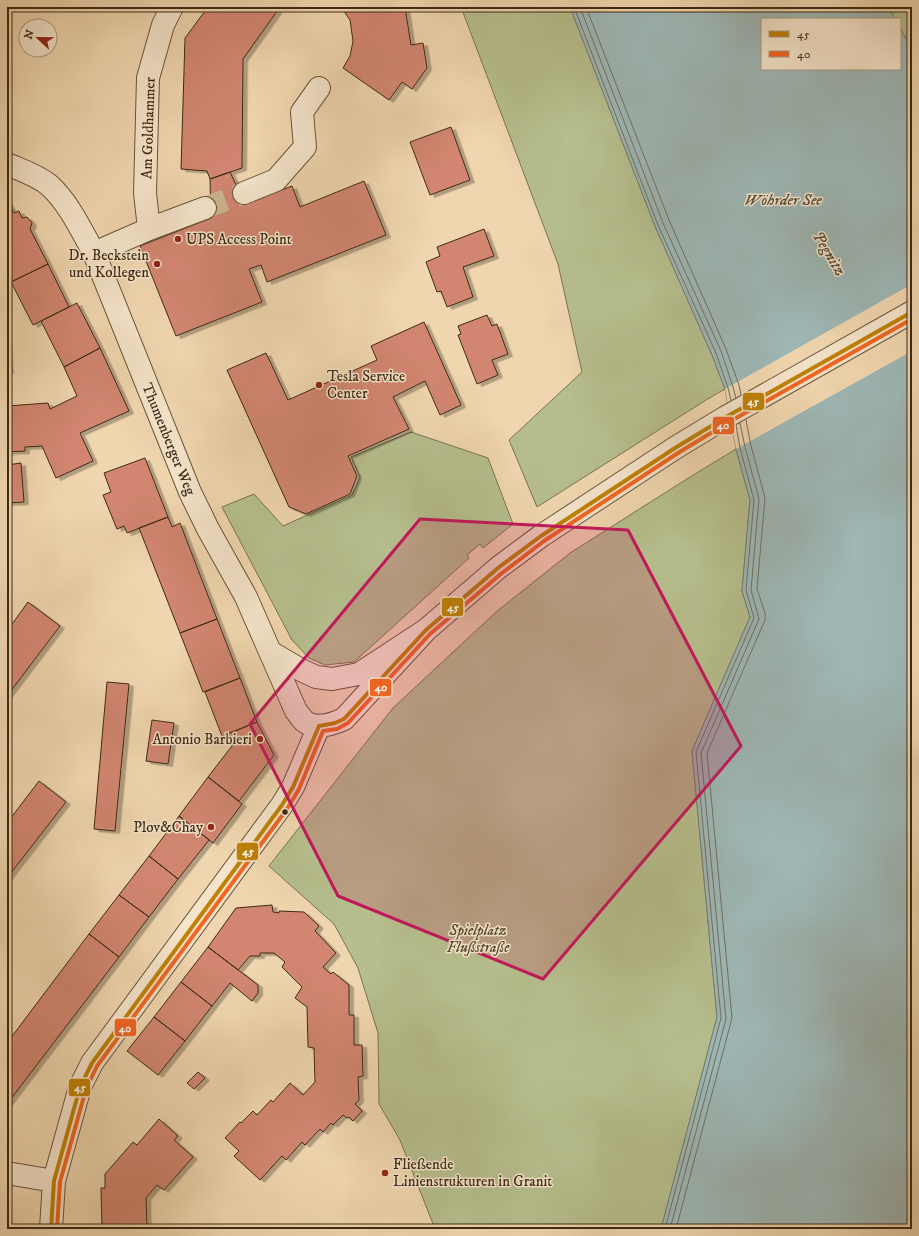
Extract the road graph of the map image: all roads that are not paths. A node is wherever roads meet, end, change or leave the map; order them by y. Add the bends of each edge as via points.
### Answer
1 (172, 7) edge
2 (319, 88) dead end
3 (7, 164) edge
4 (244, 192) tunnel mouth
5 (205, 208) tunnel mouth
6 (149, 229) junction
7 (94, 253) junction
8 (912, 312) edge
9 (426, 630) junction
10 (272, 653) junction
11 (319, 726) junction
12 (7, 1173) edge
13 (54, 1181) junction
14 (51, 1229) edge

1 - 6 street, Am Goldhammer via 163,26 148,78 145,193
2 - 4 street via 302,112 305,147 276,180
3 - 7 street, Thumenberger Weg via 26,171 49,185 74,216
5 - 6 street
6 - 7 street
7 - 10 street, Thumenberger Weg via 190,492 246,597
8 - 9 street via 675,448 541,536 498,568
9 - 10 street via 359,674 332,680 300,670
9 - 11 street via 344,719
10 - 11 street, Thumenberger Weg via 296,711 305,721
11 - 13 street via 293,787 282,805 92,1063 80,1086
12 - 13 street
13 - 14 street

